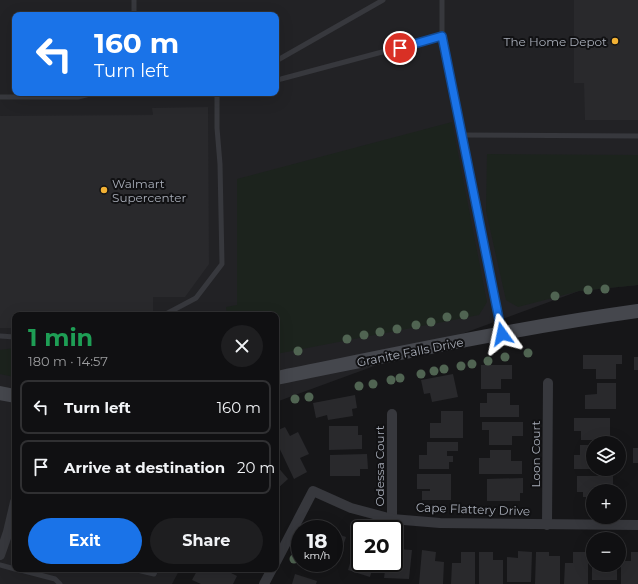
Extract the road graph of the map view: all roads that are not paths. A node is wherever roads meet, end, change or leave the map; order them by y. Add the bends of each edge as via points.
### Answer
1 (134, 0) edge
2 (383, 0) edge
3 (442, 0) edge
4 (134, 12) edge
5 (442, 36) junction
6 (279, 59) edge
7 (279, 80) edge
8 (82, 96) edge
9 (217, 96) edge
10 (0, 97) edge
11 (462, 135) junction
12 (638, 136) edge
13 (638, 311) edge
14 (170, 312) edge
15 (502, 334) junction
16 (0, 336) edge
17 (12, 336) edge
18 (279, 377) edge
19 (548, 383) dead end
20 (0, 393) edge
21 (12, 395) edge
22 (392, 414) dead end
23 (12, 515) edge
24 (392, 519) junction
25 (547, 524) junction
26 (638, 525) edge
27 (0, 555) edge
28 (279, 556) edge
29 (0, 565) edge
30 (12, 568) edge
31 (28, 572) edge
32 (270, 572) edge
33 (60, 584) edge
34 (264, 584) edge

1 - 4 lane
2 - 6 lane
3 - 5 lane
5 - 7 lane
5 - 11 lane
8 - 10 lane
9 - 14 lane via 222,264 196,298
11 - 12 lane
11 - 15 lane
13 - 15 street, Granite Falls Drive
15 - 18 street, Granite Falls Drive
16 - 17 lane
19 - 25 street, Loon Court
20 - 21 street
22 - 24 street, Odessa Court
23 - 27 street
24 - 25 street, Cape Flattery Drive via 440,524
24 - 28 street, Cape Flattery Drive via 351,508 313,491
25 - 26 street, Cape Flattery Drive
29 - 30 lane
31 - 33 lane via 55,579
32 - 34 street

